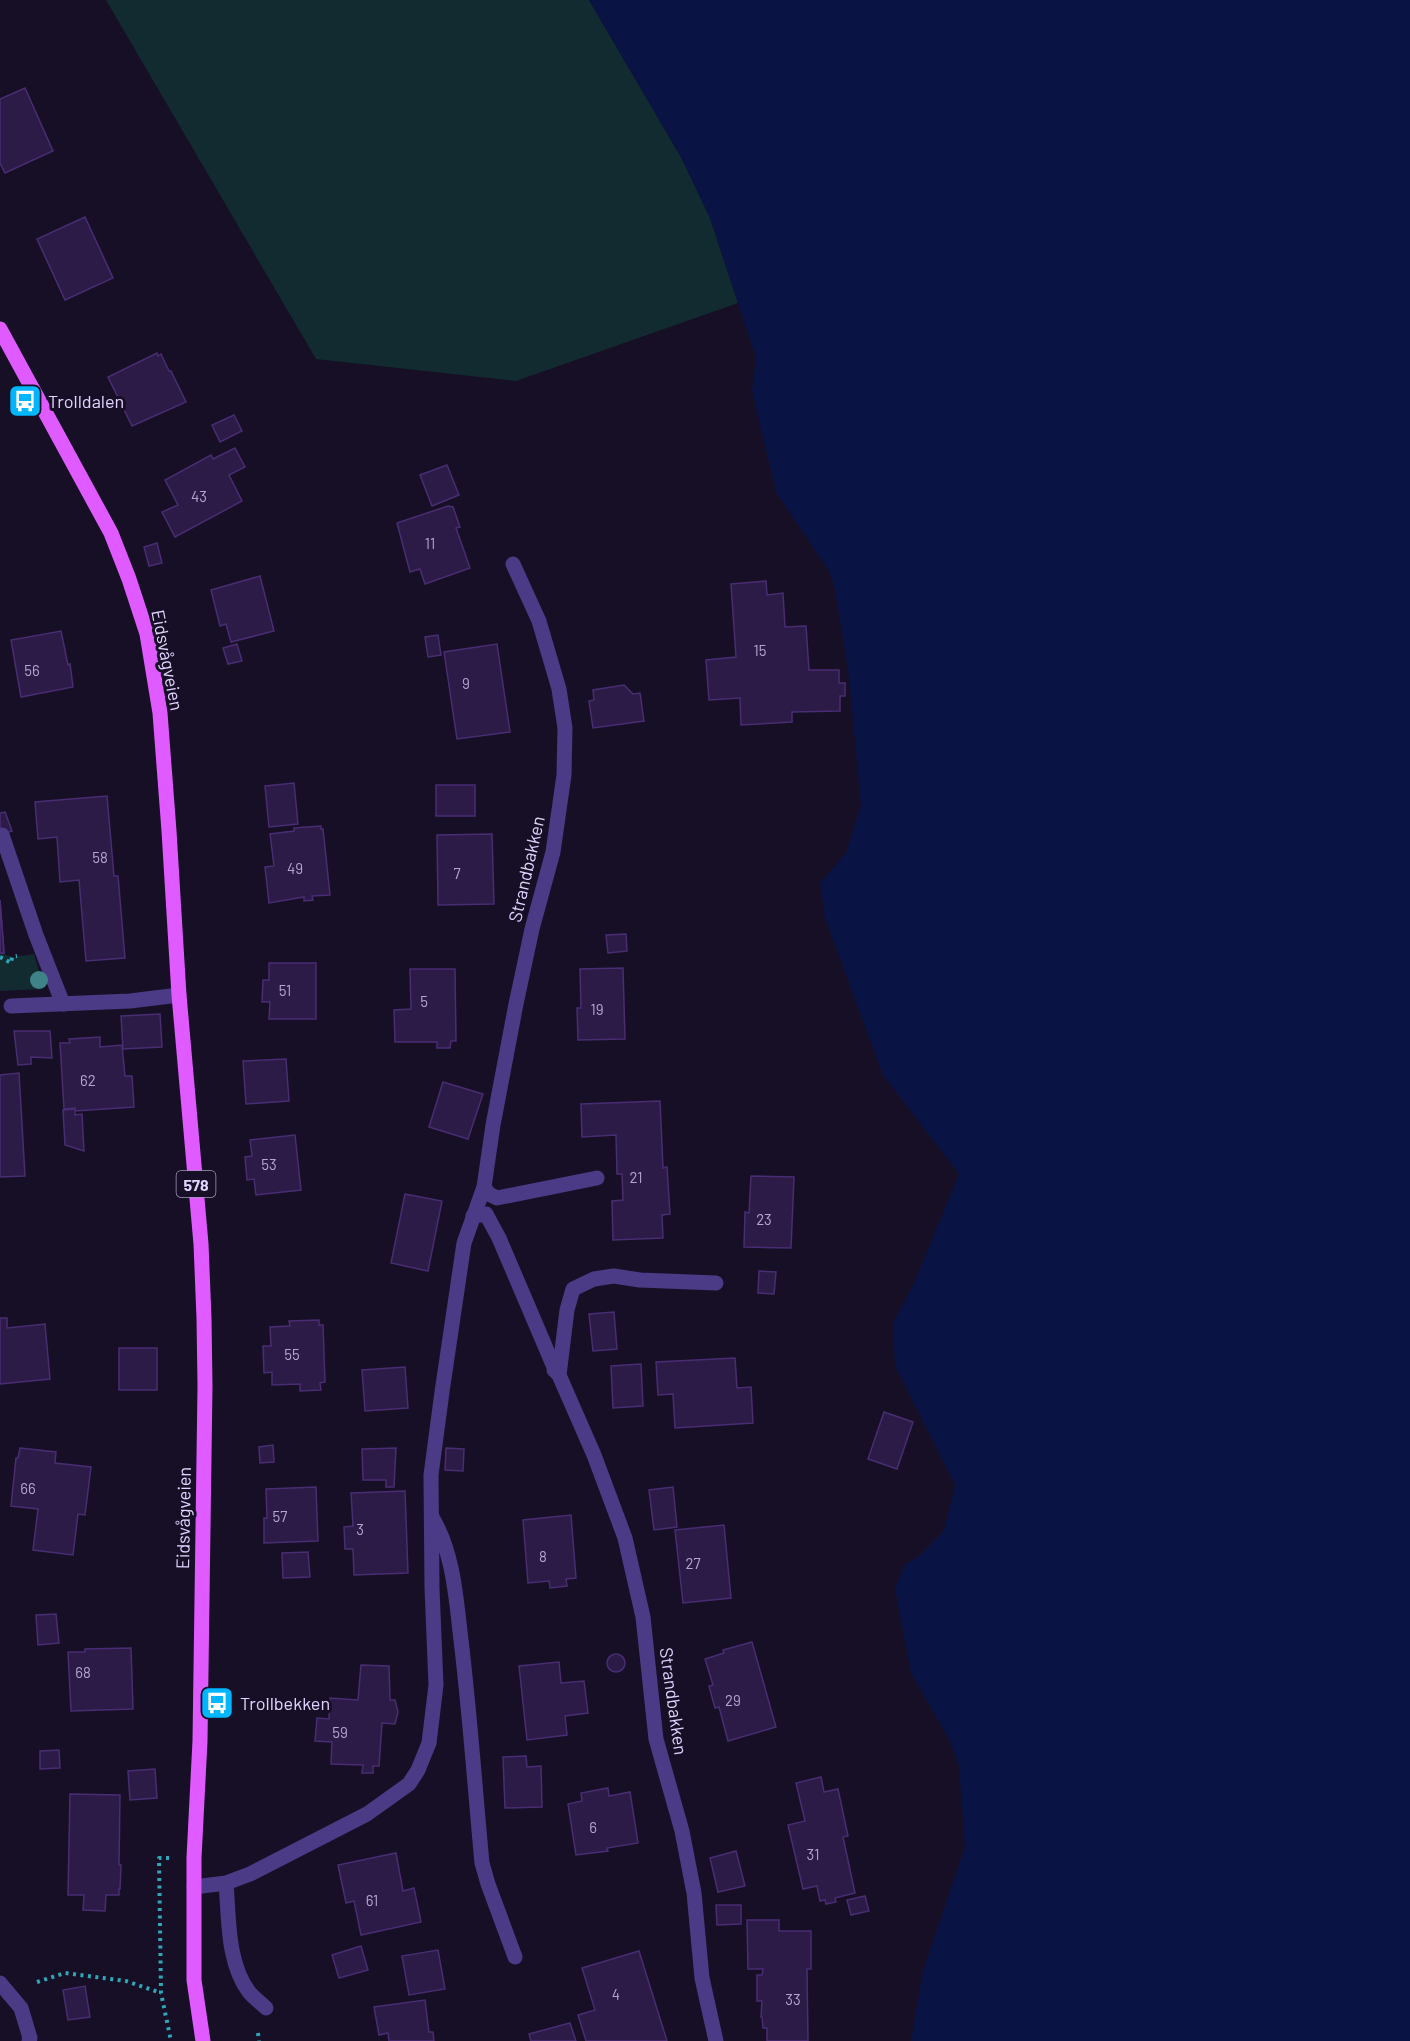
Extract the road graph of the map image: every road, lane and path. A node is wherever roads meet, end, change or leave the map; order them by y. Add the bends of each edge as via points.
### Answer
1 (0, 329) edge
2 (513, 564) dead end
3 (2, 835) dead end
4 (0, 957) edge
5 (12, 957) dead end
6 (178, 995) junction
7 (63, 1004) junction
8 (11, 1006) dead end
9 (597, 1178) dead end
10 (484, 1187) junction
11 (472, 1216) junction
12 (716, 1283) dead end
13 (559, 1375) junction
14 (432, 1517) junction
15 (194, 1858) junction
16 (226, 1883) junction
17 (194, 1887) junction
18 (515, 1956) dead end
19 (37, 1982) dead end
20 (0, 1983) edge
21 (161, 1993) junction
22 (266, 2008) dead end
23 (29, 2041) edge
24 (171, 2041) edge
25 (203, 2041) edge
26 (716, 2041) edge

1 - 6 main road, Eidsvågveien / 578 via 111,533 147,634 160,713
2 - 10 street, Strandbakken via 539,621 559,689 564,775 553,852 516,1004
3 - 7 street
4 - 5 path via 11,963
6 - 7 street
6 - 15 main road, Eidsvågveien / 578 via 205,1330 200,1741
7 - 8 street
9 - 10 street via 497,1198
10 - 11 street, Strandbakken
11 - 13 street, Strandbakken via 486,1214
11 - 14 street, Strandbakken via 464,1243 440,1404 431,1475
12 - 13 street via 614,1276 594,1279 573,1289
13 - 26 street, Strandbakken via 625,1538 643,1617 656,1739 682,1831 694,1893 702,1978
14 - 16 street, Strandbakken via 436,1685 429,1743 418,1770 409,1784 367,1814
14 - 18 street, Strandbakken via 450,1563 455,1590 482,1863
15 - 17 main road, Eidsvågveien / 578
15 - 21 path via 159,1858
16 - 17 street, Strandbakken
16 - 22 street via 231,1942 238,1970 251,1994
17 - 25 main road, Eidsvågveien / 578 via 194,1980
19 - 21 path via 65,1973 126,1981
20 - 23 street via 21,2008
21 - 24 path

